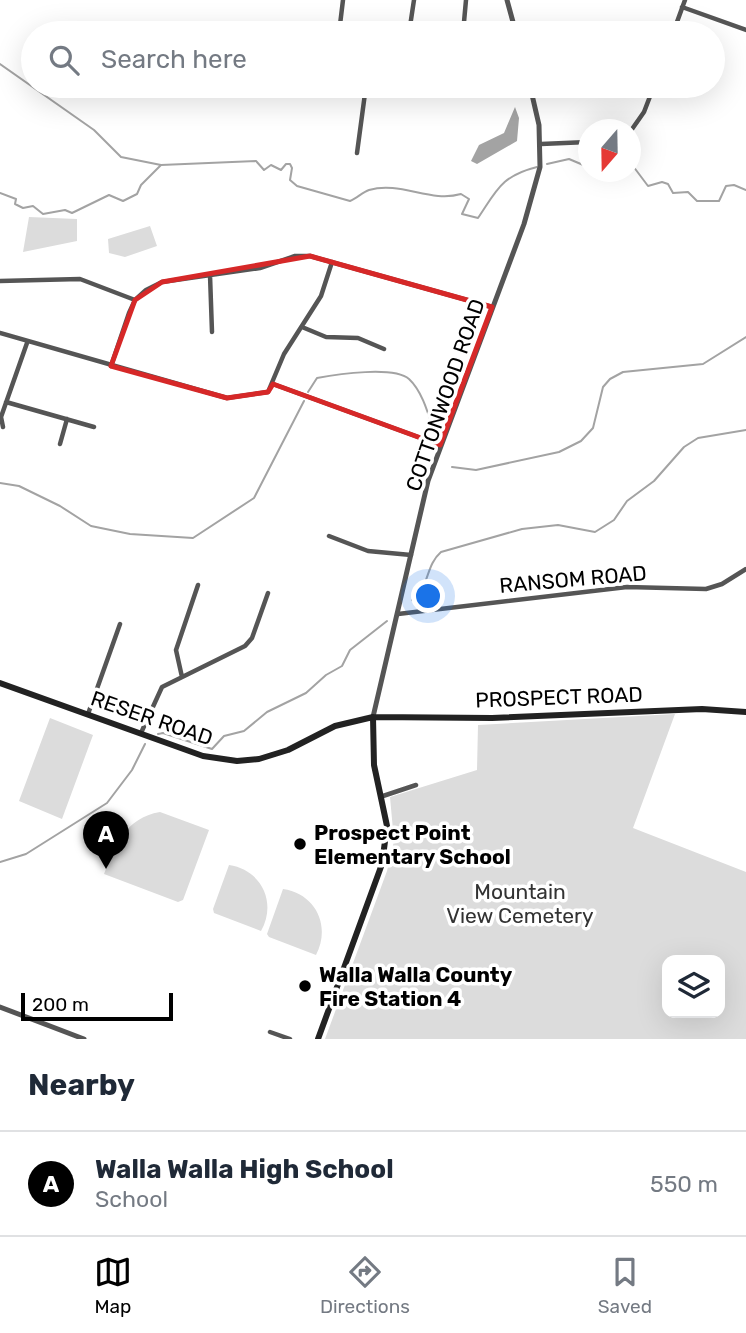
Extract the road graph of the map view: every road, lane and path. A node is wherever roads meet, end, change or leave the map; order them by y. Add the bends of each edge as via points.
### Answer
1 (344, 0) edge
2 (414, 0) edge
3 (466, 0) edge
4 (507, 0) edge
5 (685, 0) edge
6 (682, 8) junction
7 (341, 21) edge
8 (411, 21) edge
9 (464, 21) edge
10 (513, 21) edge
11 (677, 21) edge
12 (720, 21) edge
13 (725, 23) edge
14 (746, 30) edge
15 (364, 98) edge
16 (532, 98) edge
17 (649, 98) edge
18 (639, 119) edge
19 (578, 142) edge
20 (541, 144) junction
21 (357, 153) dead end
22 (332, 261) junction
23 (211, 275) junction
24 (0, 281) edge
25 (135, 300) junction
26 (492, 307) junction
27 (302, 327) junction
28 (212, 332) dead end
29 (0, 333) edge
30 (27, 342) junction
31 (384, 349) dead end
32 (111, 366) junction
33 (273, 384) junction
34 (6, 402) junction
35 (67, 419) junction
36 (94, 427) dead end
37 (3, 428) dead end
38 (60, 444) dead end
39 (440, 445) junction
40 (329, 536) dead end
41 (411, 555) junction
42 (746, 569) edge
43 (198, 584) dead end
44 (268, 593) dead end
45 (398, 614) junction
46 (120, 624) dead end
47 (182, 677) junction
48 (0, 683) edge
49 (746, 712) edge
50 (88, 714) junction
51 (373, 717) junction
52 (141, 733) junction
53 (416, 785) dead end
54 (383, 796) junction
55 (0, 1007) edge
56 (270, 1032) dead end
57 (84, 1039) edge
58 (290, 1039) edge
59 (318, 1039) edge

1 - 7 street
2 - 8 street
3 - 9 street
4 - 10 street
5 - 6 street
6 - 11 street
6 - 12 street
13 - 14 street
15 - 21 street
16 - 20 street, COTTONWOOD ROAD
17 - 18 street
19 - 20 street
20 - 26 street, COTTONWOOD ROAD via 540,167 524,224
22 - 23 street via 295,256 260,268
22 - 26 street
22 - 27 street via 321,296
23 - 25 street via 162,282
23 - 28 street
24 - 25 street via 80,279
25 - 32 street
26 - 39 street, COTTONWOOD ROAD
27 - 31 street via 326,337 358,338
27 - 33 street
29 - 30 street
30 - 32 street
30 - 34 street
32 - 33 street via 227,398 268,392
33 - 39 street
34 - 35 street
34 - 37 street
35 - 36 street
35 - 38 street
39 - 41 street, COTTONWOOD ROAD
40 - 41 street via 368,551
41 - 45 street, COTTONWOOD ROAD
42 - 45 street, RANSOM ROAD via 706,589 626,587
43 - 47 street via 176,650
44 - 47 street via 245,646
45 - 51 street, COTTONWOOD ROAD
46 - 50 street
47 - 52 street via 162,687
48 - 50 main road, RESER ROAD
49 - 51 main road, PROSPECT ROAD via 702,709 492,718
50 - 52 main road, RESER ROAD
51 - 52 main road, RESER ROAD via 335,726 272,756 237,761 203,756
51 - 54 main road via 372,743
53 - 54 street
54 - 59 main road via 387,826 382,864
55 - 57 street
56 - 58 street

